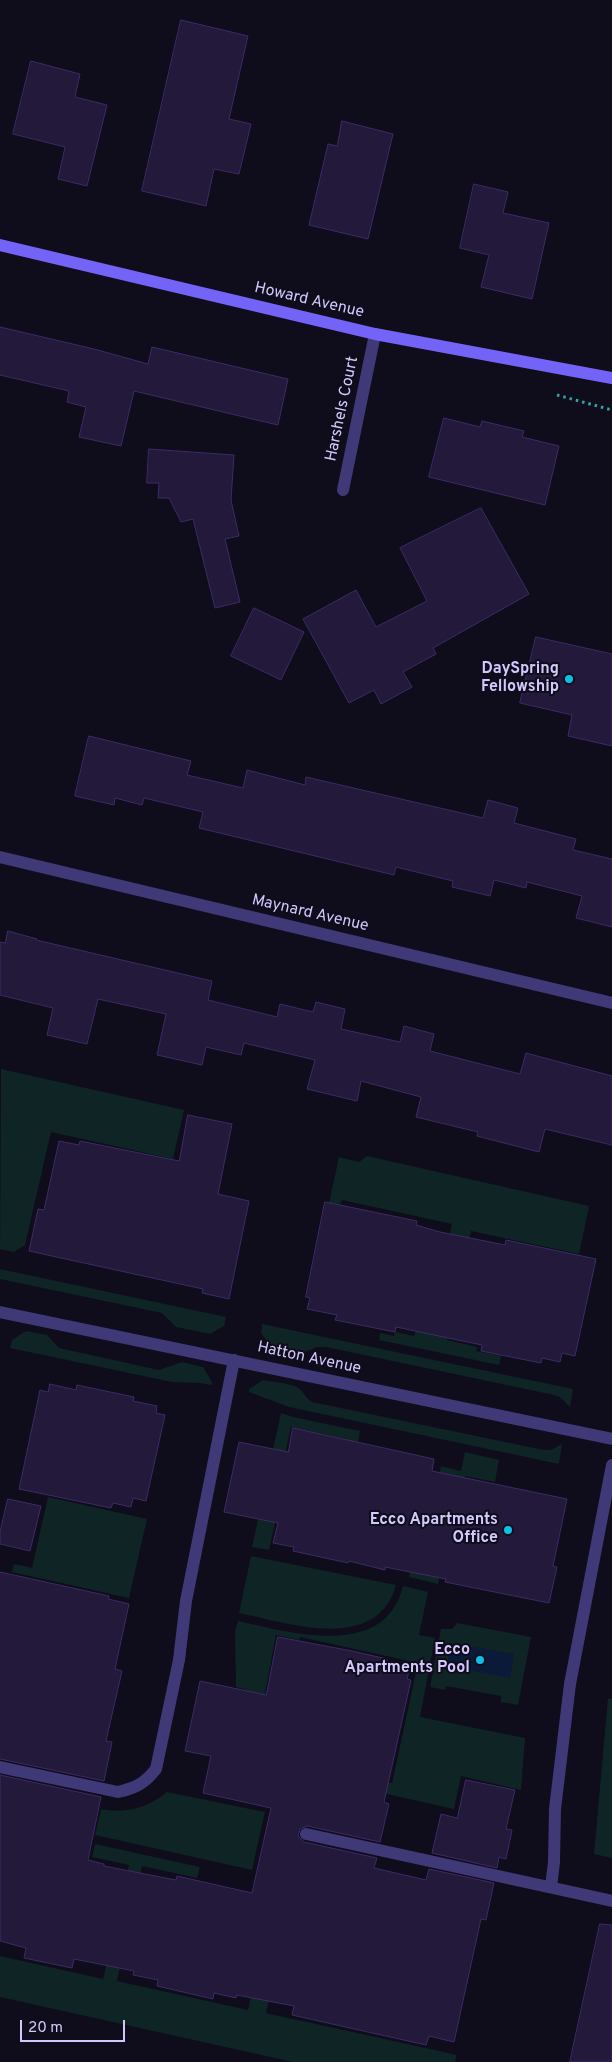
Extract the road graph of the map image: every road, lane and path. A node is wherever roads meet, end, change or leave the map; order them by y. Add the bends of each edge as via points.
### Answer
1 (0, 245) edge
2 (375, 334) junction
3 (612, 378) edge
4 (343, 490) dead end
5 (0, 857) edge
6 (612, 1003) edge
7 (0, 1312) edge
8 (234, 1360) junction
9 (612, 1439) edge
10 (612, 1465) edge
11 (0, 1767) edge
12 (306, 1834) dead end
13 (551, 1888) junction
14 (612, 1901) edge

1 - 2 street, Howard Avenue
2 - 3 street, Howard Avenue
2 - 4 street, Harshels Court
5 - 6 street, Maynard Avenue
7 - 8 street, Hatton Avenue
8 - 9 street, Hatton Avenue
8 - 11 street via 156,1769 147,1781 134,1789 118,1792
10 - 13 street via 570,1684 555,1809
12 - 13 street
13 - 14 street

